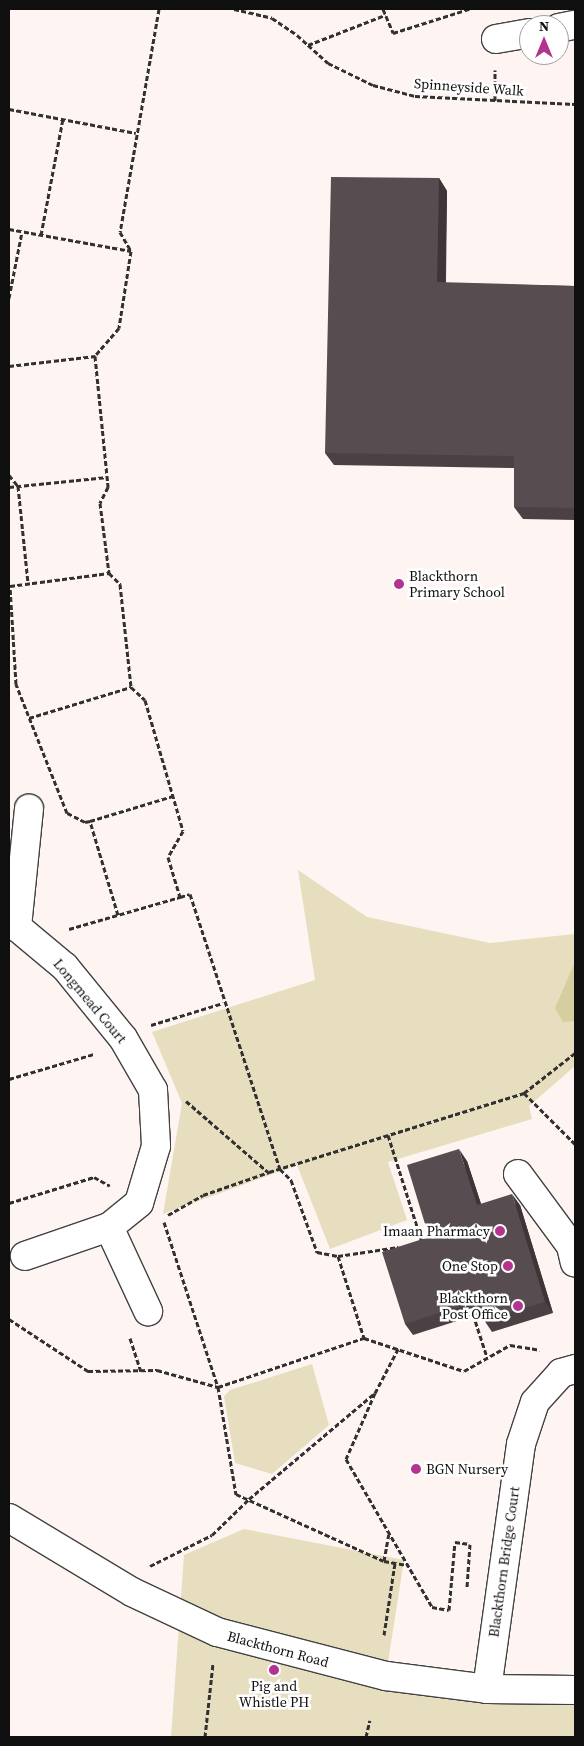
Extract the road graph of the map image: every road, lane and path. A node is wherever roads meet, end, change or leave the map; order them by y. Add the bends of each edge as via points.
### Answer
1 (159, 9) edge
2 (234, 9) edge
3 (383, 9) edge
4 (469, 9) edge
5 (385, 15) junction
6 (519, 35) edge
7 (496, 39) dead end
8 (308, 45) junction
9 (575, 104) edge
10 (9, 109) edge
11 (62, 119) junction
12 (136, 133) junction
13 (9, 229) edge
14 (22, 232) junction
15 (41, 235) junction
16 (131, 252) junction
17 (9, 298) edge
18 (95, 356) junction
19 (9, 366) edge
20 (9, 475) edge
21 (107, 477) junction
22 (18, 486) junction
23 (9, 487) edge
24 (109, 574) junction
25 (28, 583) junction
26 (9, 586) edge
27 (16, 684) junction
28 (9, 685) edge
29 (131, 687) junction
30 (29, 718) junction
31 (173, 796) junction
32 (29, 809) dead end
33 (90, 821) junction
34 (180, 897) junction
35 (118, 915) junction
36 (21, 932) edge
37 (575, 1053) edge
38 (153, 1090) junction
39 (524, 1093) junction
40 (388, 1135) junction
41 (575, 1144) edge
42 (280, 1169) junction
43 (269, 1172) junction
44 (518, 1174) dead end
45 (9, 1202) edge
46 (139, 1203) junction
47 (110, 1227) junction
48 (431, 1242) edge
49 (422, 1244) junction
50 (413, 1245) edge
51 (404, 1247) edge
52 (26, 1256) dead end
53 (338, 1256) junction
54 (575, 1263) edge
55 (148, 1311) dead end
56 (472, 1311) edge
57 (9, 1319) edge
58 (364, 1338) junction
59 (398, 1349) junction
60 (545, 1351) dead end
61 (487, 1357) junction
62 (575, 1369) edge
63 (218, 1387) junction
64 (375, 1393) junction
65 (249, 1499) junction
66 (9, 1518) edge
67 (388, 1534) junction
68 (384, 1561) junction
69 (395, 1563) junction
70 (407, 1566) junction
71 (141, 1570) dead end
72 (466, 1593) dead end
73 (217, 1632) junction
74 (384, 1635) dead end
75 (487, 1688) junction
76 (575, 1690) edge
77 (370, 1720) dead end
78 (138, 1737) edge
79 (154, 1737) edge
80 (204, 1737) edge
81 (366, 1737) edge

1 - 12 path
2 - 8 path, Spinneyside Walk via 272,18
3 - 5 path
4 - 5 path via 393,33
5 - 8 path
6 - 7 street
8 - 9 path, Spinneyside Walk via 328,63 343,71 373,85 415,96
10 - 11 path
11 - 12 path
11 - 15 path
12 - 16 path via 120,232
13 - 14 path
14 - 15 path
14 - 17 path
15 - 16 path
16 - 18 path via 119,328
18 - 19 path
18 - 21 path
20 - 22 path
21 - 22 path
21 - 24 path via 108,487 100,503
22 - 23 path
22 - 25 path
24 - 25 path
24 - 29 path via 120,584
25 - 26 path
26 - 27 path
27 - 28 path
27 - 30 path
29 - 30 path
29 - 31 path via 146,700
30 - 33 path via 67,813 85,822
31 - 33 path
31 - 34 path via 182,830 168,857
32 - 36 street
33 - 35 path
34 - 35 path
34 - 42 path via 190,894
35 - 36 path via 60,932
36 - 38 street, Longmead Court via 65,967 123,1038
37 - 39 path
38 - 43 path via 167,1085
38 - 46 street, Longmead Court via 156,1146
39 - 40 path
39 - 41 path
40 - 42 path
40 - 49 path
42 - 43 path
42 - 53 path via 291,1180 317,1252
43 - 63 path via 203,1195 163,1218
44 - 54 street via 571,1246
45 - 46 path via 94,1177
46 - 47 street
47 - 52 street
47 - 55 street
48 - 49 path
49 - 50 path
51 - 53 path
53 - 58 path
56 - 61 path
57 - 63 path via 88,1371 158,1370
58 - 59 path
58 - 63 path
59 - 61 path via 464,1371
59 - 64 path
60 - 61 path via 510,1345
62 - 75 street, Blackthorn Bridge Court via 561,1373 535,1402 521,1444
63 - 65 path via 236,1494
64 - 65 path
64 - 67 path via 346,1458
65 - 68 path
65 - 71 path via 212,1535
66 - 73 street, Blackthorn Road via 132,1592
67 - 68 path
67 - 70 path
68 - 69 path
69 - 70 path
69 - 74 path
70 - 72 path via 432,1608 449,1610 455,1542 470,1544
73 - 75 street, Blackthorn Road via 386,1676
73 - 80 path
75 - 76 street, Blackthorn Road
77 - 81 path
78 - 79 path

